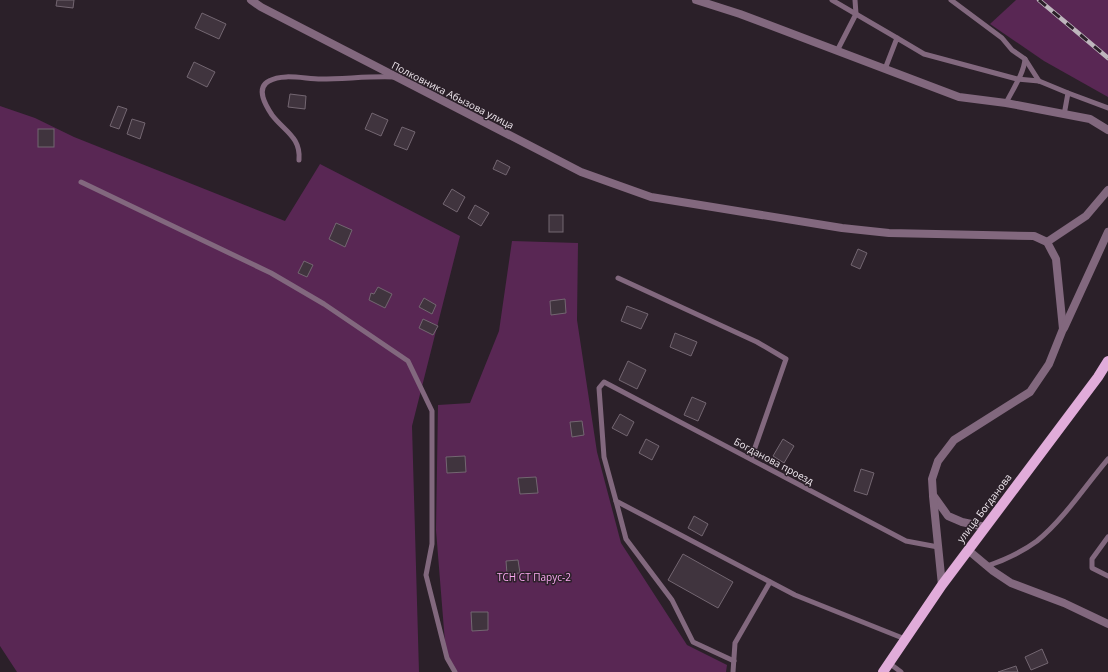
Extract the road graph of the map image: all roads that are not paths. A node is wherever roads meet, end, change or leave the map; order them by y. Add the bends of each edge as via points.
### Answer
1 (251, 0) edge
2 (696, 0) edge
3 (832, 0) edge
4 (855, 0) edge
5 (951, 0) edge
6 (856, 14) junction
7 (897, 38) junction
8 (837, 52) junction
9 (1025, 59) junction
10 (885, 69) junction
11 (397, 77) junction
12 (1017, 79) junction
13 (1039, 81) junction
14 (1068, 93) junction
15 (1006, 103) junction
16 (1108, 108) edge
17 (1064, 115) junction
18 (1108, 130) edge
19 (299, 160) dead end
20 (81, 182) dead end
21 (1108, 190) edge
22 (1108, 232) edge
23 (1047, 242) junction
24 (618, 278) dead end
25 (1064, 329) junction
26 (1108, 360) edge
27 (751, 459) junction
28 (1108, 460) edge
29 (933, 495) junction
30 (616, 501) junction
31 (985, 527) junction
32 (1108, 537) edge
33 (938, 547) junction
34 (968, 550) junction
35 (988, 566) junction
36 (1108, 576) edge
37 (770, 582) junction
38 (942, 585) junction
39 (1108, 624) edge
40 (905, 640) junction
41 (734, 661) junction
42 (889, 663) junction
43 (455, 672) edge
44 (733, 672) edge
45 (883, 672) edge
46 (901, 672) edge

1 - 11 street, Полковника Абызова улица
2 - 8 street via 740,14
3 - 6 lane
4 - 6 lane
5 - 9 lane via 1002,38 1012,50
6 - 7 lane
6 - 8 lane
7 - 10 lane
7 - 12 lane via 924,54
8 - 10 street
9 - 12 lane via 1024,69
9 - 13 lane
10 - 15 street via 959,97
11 - 19 lane via 284,77 269,81 263,87 262,97 272,115 297,142 300,149
11 - 23 street, Полковника Абызова улица via 581,172 651,197 857,230 1034,236
12 - 13 lane
12 - 15 lane
13 - 14 lane
14 - 16 lane
14 - 17 lane
15 - 17 street
17 - 18 street via 1090,120
20 - 43 lane via 271,273 328,306 408,361 432,411 432,544 426,575 447,658
21 - 23 street via 1086,216
22 - 25 street
23 - 25 street via 1056,259
24 - 27 lane via 757,342 786,359
25 - 29 street via 1050,364 1030,392 954,440 938,462 932,479
26 - 31 main road, улица Богданова via 1098,377
27 - 30 lane, Богданова проезд via 604,382 599,388 604,456
27 - 33 lane, Богданова проезд via 906,541
28 - 35 lane via 1037,541 1010,558
29 - 31 street via 948,516
29 - 33 street
30 - 37 lane
30 - 41 lane via 626,540 672,600 693,642
31 - 34 main road, улица Богданова
32 - 36 lane via 1092,559 1092,568
33 - 38 street
34 - 35 street
34 - 38 main road, улица Богданова
35 - 39 street via 1011,583 1064,603
37 - 40 lane via 795,595
37 - 41 lane via 735,643
38 - 40 main road, улица Богданова
40 - 42 main road, улица Богданова
41 - 44 lane
42 - 45 main road, улица Богданова
42 - 46 lane

